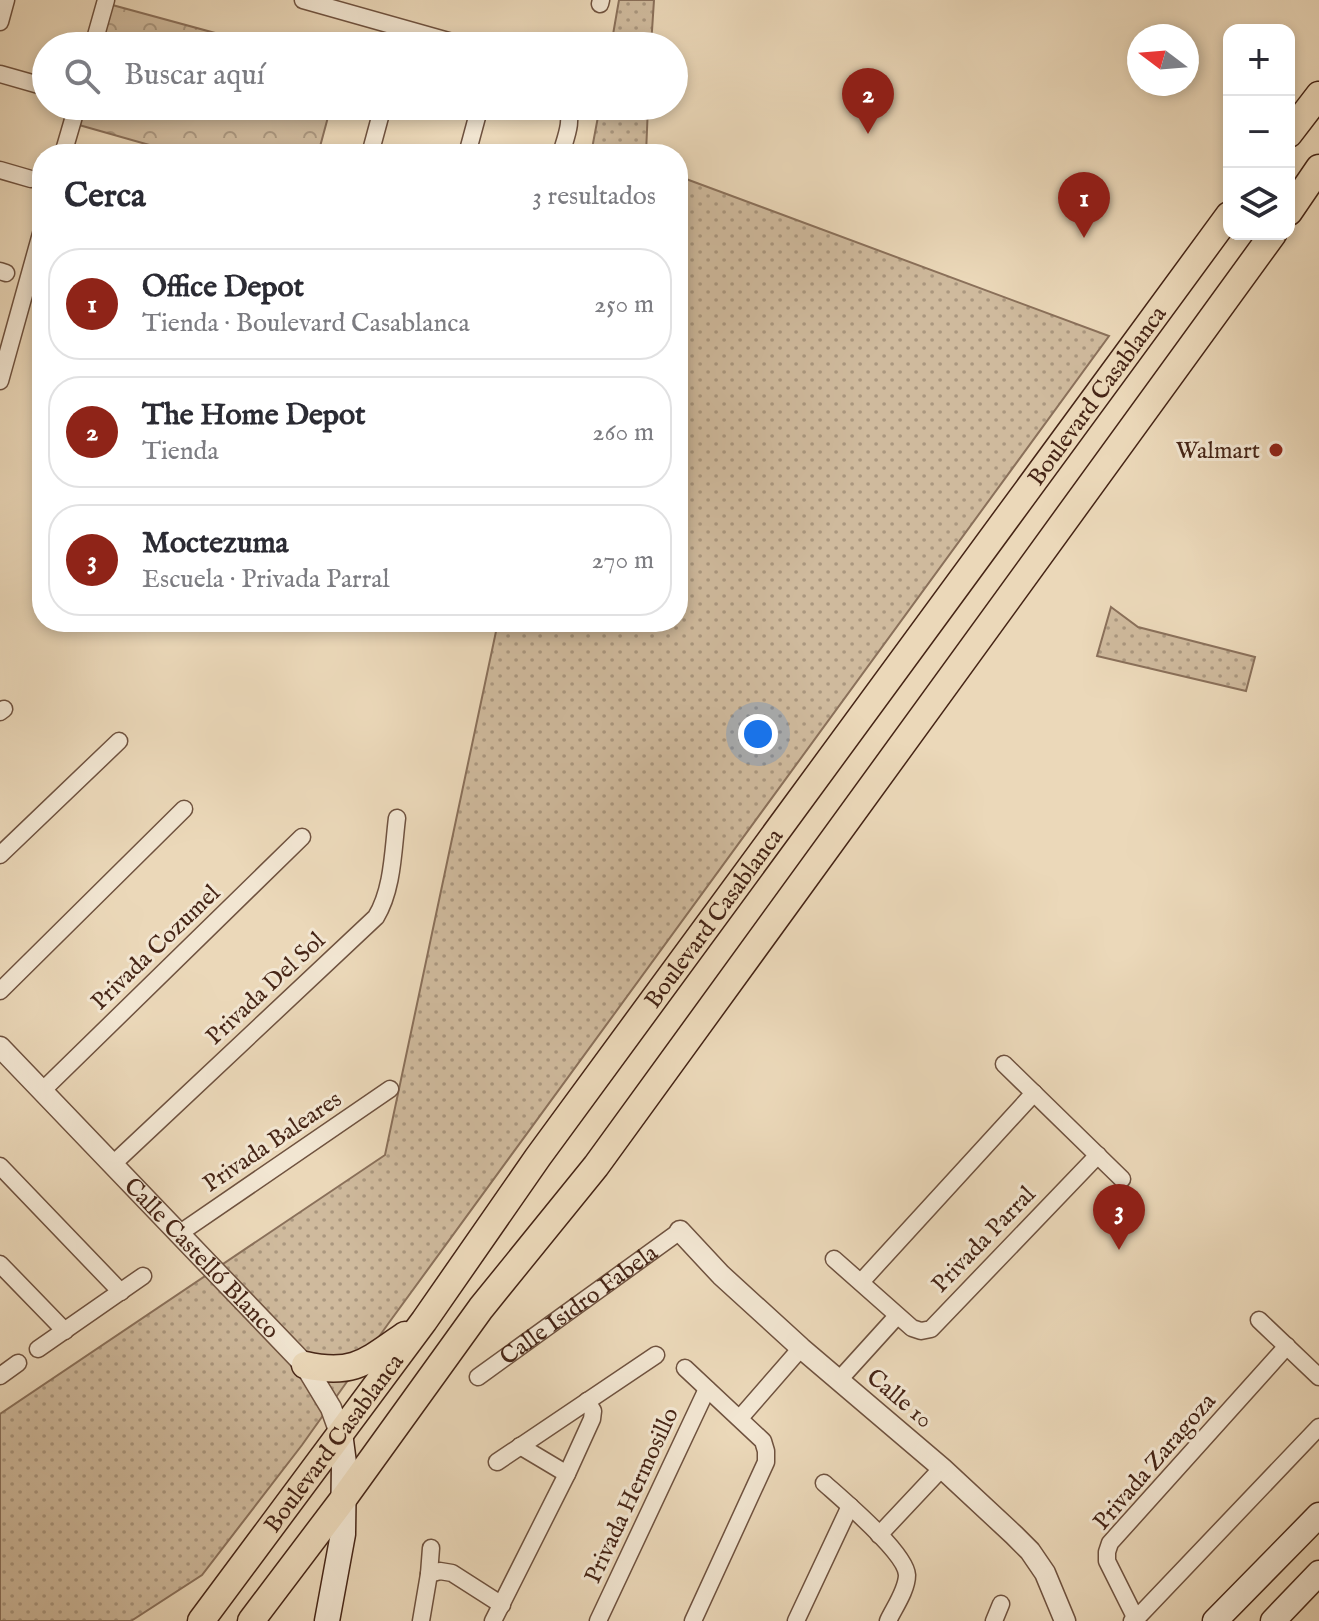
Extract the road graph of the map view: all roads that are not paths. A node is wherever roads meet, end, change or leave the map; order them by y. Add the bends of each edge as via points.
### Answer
1 (6, 0) edge
2 (106, 0) edge
3 (303, 0) edge
4 (0, 22) edge
5 (404, 29) junction
6 (97, 32) edge
7 (403, 32) edge
8 (415, 32) edge
9 (0, 74) edge
10 (32, 83) edge
11 (1319, 95) edge
12 (73, 120) edge
13 (379, 120) edge
14 (476, 120) edge
15 (569, 120) edge
16 (1295, 126) edge
17 (66, 144) edge
18 (373, 144) edge
19 (470, 144) edge
20 (564, 144) edge
21 (1319, 168) edge
22 (0, 170) edge
23 (31, 179) dead end
24 (1295, 203) edge
25 (1223, 223) edge
26 (1269, 240) edge
27 (32, 266) edge
28 (0, 381) edge
29 (119, 741) dead end
30 (184, 809) dead end
31 (397, 818) dead end
32 (302, 837) dead end
33 (0, 855) edge
34 (0, 991) edge
35 (0, 1047) edge
36 (1004, 1064) dead end
37 (390, 1089) dead end
38 (42, 1091) junction
39 (1034, 1093) junction
40 (1098, 1155) junction
41 (113, 1164) junction
42 (0, 1166) edge
43 (1122, 1179) dead end
44 (680, 1231) joint
45 (180, 1233) junction
46 (834, 1259) dead end
47 (0, 1264) edge
48 (143, 1276) dead end
49 (861, 1282) junction
50 (121, 1292) junction
51 (897, 1316) junction
52 (1259, 1320) dead end
53 (424, 1321) junction
54 (65, 1331) junction
55 (1287, 1346) junction
56 (801, 1348) junction
57 (38, 1349) dead end
58 (656, 1355) dead end
59 (305, 1365) junction
60 (685, 1368) dead end
61 (478, 1377) dead end
62 (1319, 1377) edge
63 (839, 1380) junction
64 (707, 1389) junction
65 (587, 1401) junction
66 (740, 1418) junction
67 (1319, 1427) edge
68 (340, 1433) junction
69 (520, 1446) junction
70 (497, 1462) dead end
71 (942, 1468) junction
72 (567, 1474) junction
73 (824, 1483) dead end
74 (344, 1498) junction
75 (850, 1506) junction
76 (1319, 1515) edge
77 (879, 1535) junction
78 (431, 1548) dead end
79 (1319, 1573) edge
80 (429, 1574) junction
81 (1001, 1604) dead end
82 (502, 1605) junction
83 (1134, 1620) edge
84 (201, 1621) edge
85 (251, 1621) edge
86 (327, 1621) edge
87 (421, 1621) edge
88 (493, 1621) edge
89 (598, 1621) edge
90 (693, 1621) edge
91 (796, 1621) edge
92 (888, 1621) edge
93 (994, 1621) edge
94 (1065, 1621) edge
95 (1215, 1621) edge
96 (1273, 1621) edge

1 - 4 street
2 - 6 street
3 - 5 street
5 - 7 street
5 - 8 street
9 - 10 street
11 - 16 main road
12 - 17 street
13 - 18 street
14 - 19 street
15 - 20 street
21 - 24 main road
22 - 23 street
25 - 53 main road, Boulevard Casablanca via 538,1157
26 - 74 main road, Boulevard Casablanca via 596,1166 481,1308
27 - 28 street
29 - 33 street
30 - 34 street
31 - 41 street, Privada Del Sol via 387,891 376,917
32 - 38 street, Privada Cozumel
35 - 38 street, Calle Castelló Blanco
36 - 39 street
37 - 45 street, Privada Baleares
38 - 41 street, Calle Castelló Blanco
39 - 40 street
39 - 49 street
40 - 43 street
40 - 51 street, Privada Parral via 931,1329 912,1328
41 - 45 street, Calle Castelló Blanco
42 - 50 street
44 - 56 street, Calle 10
44 - 61 street, Calle Isidro Fabela
45 - 59 street, Calle Castelló Blanco
46 - 49 street, Privada Parral
47 - 54 street
48 - 50 street
49 - 51 street, Privada Parral
50 - 54 street
51 - 63 street
52 - 55 street
53 - 59 main road via 365,1363 325,1370
53 - 68 main road, Boulevard Casablanca
54 - 57 street
55 - 62 street
55 - 83 street, Privada Zaragoza via 1110,1543 1107,1561
56 - 63 street, Calle 10
56 - 66 street
58 - 65 street
59 - 68 street, Calle Castelló Blanco
60 - 64 street, Privada Hermosillo
63 - 71 street, Calle 10
64 - 66 street, Privada Hermosillo
64 - 89 street, Privada Hermosillo
65 - 69 street
65 - 72 street via 592,1419
66 - 90 street, Privada Hermosillo via 763,1441 766,1462
67 - 83 street, Privada Zaragoza
68 - 74 main road, Calle Castelló Blanco
68 - 84 main road, Boulevard Casablanca
69 - 70 street
69 - 72 street
71 - 77 street
71 - 94 street, Calle 10 via 1030,1551
72 - 82 street
73 - 75 street
74 - 85 main road, Boulevard Casablanca
74 - 86 main road
75 - 77 street
75 - 91 street
76 - 95 main road
77 - 92 street via 907,1573
78 - 80 street
79 - 96 main road
80 - 82 street via 452,1573
80 - 87 street
81 - 93 street
82 - 88 street

